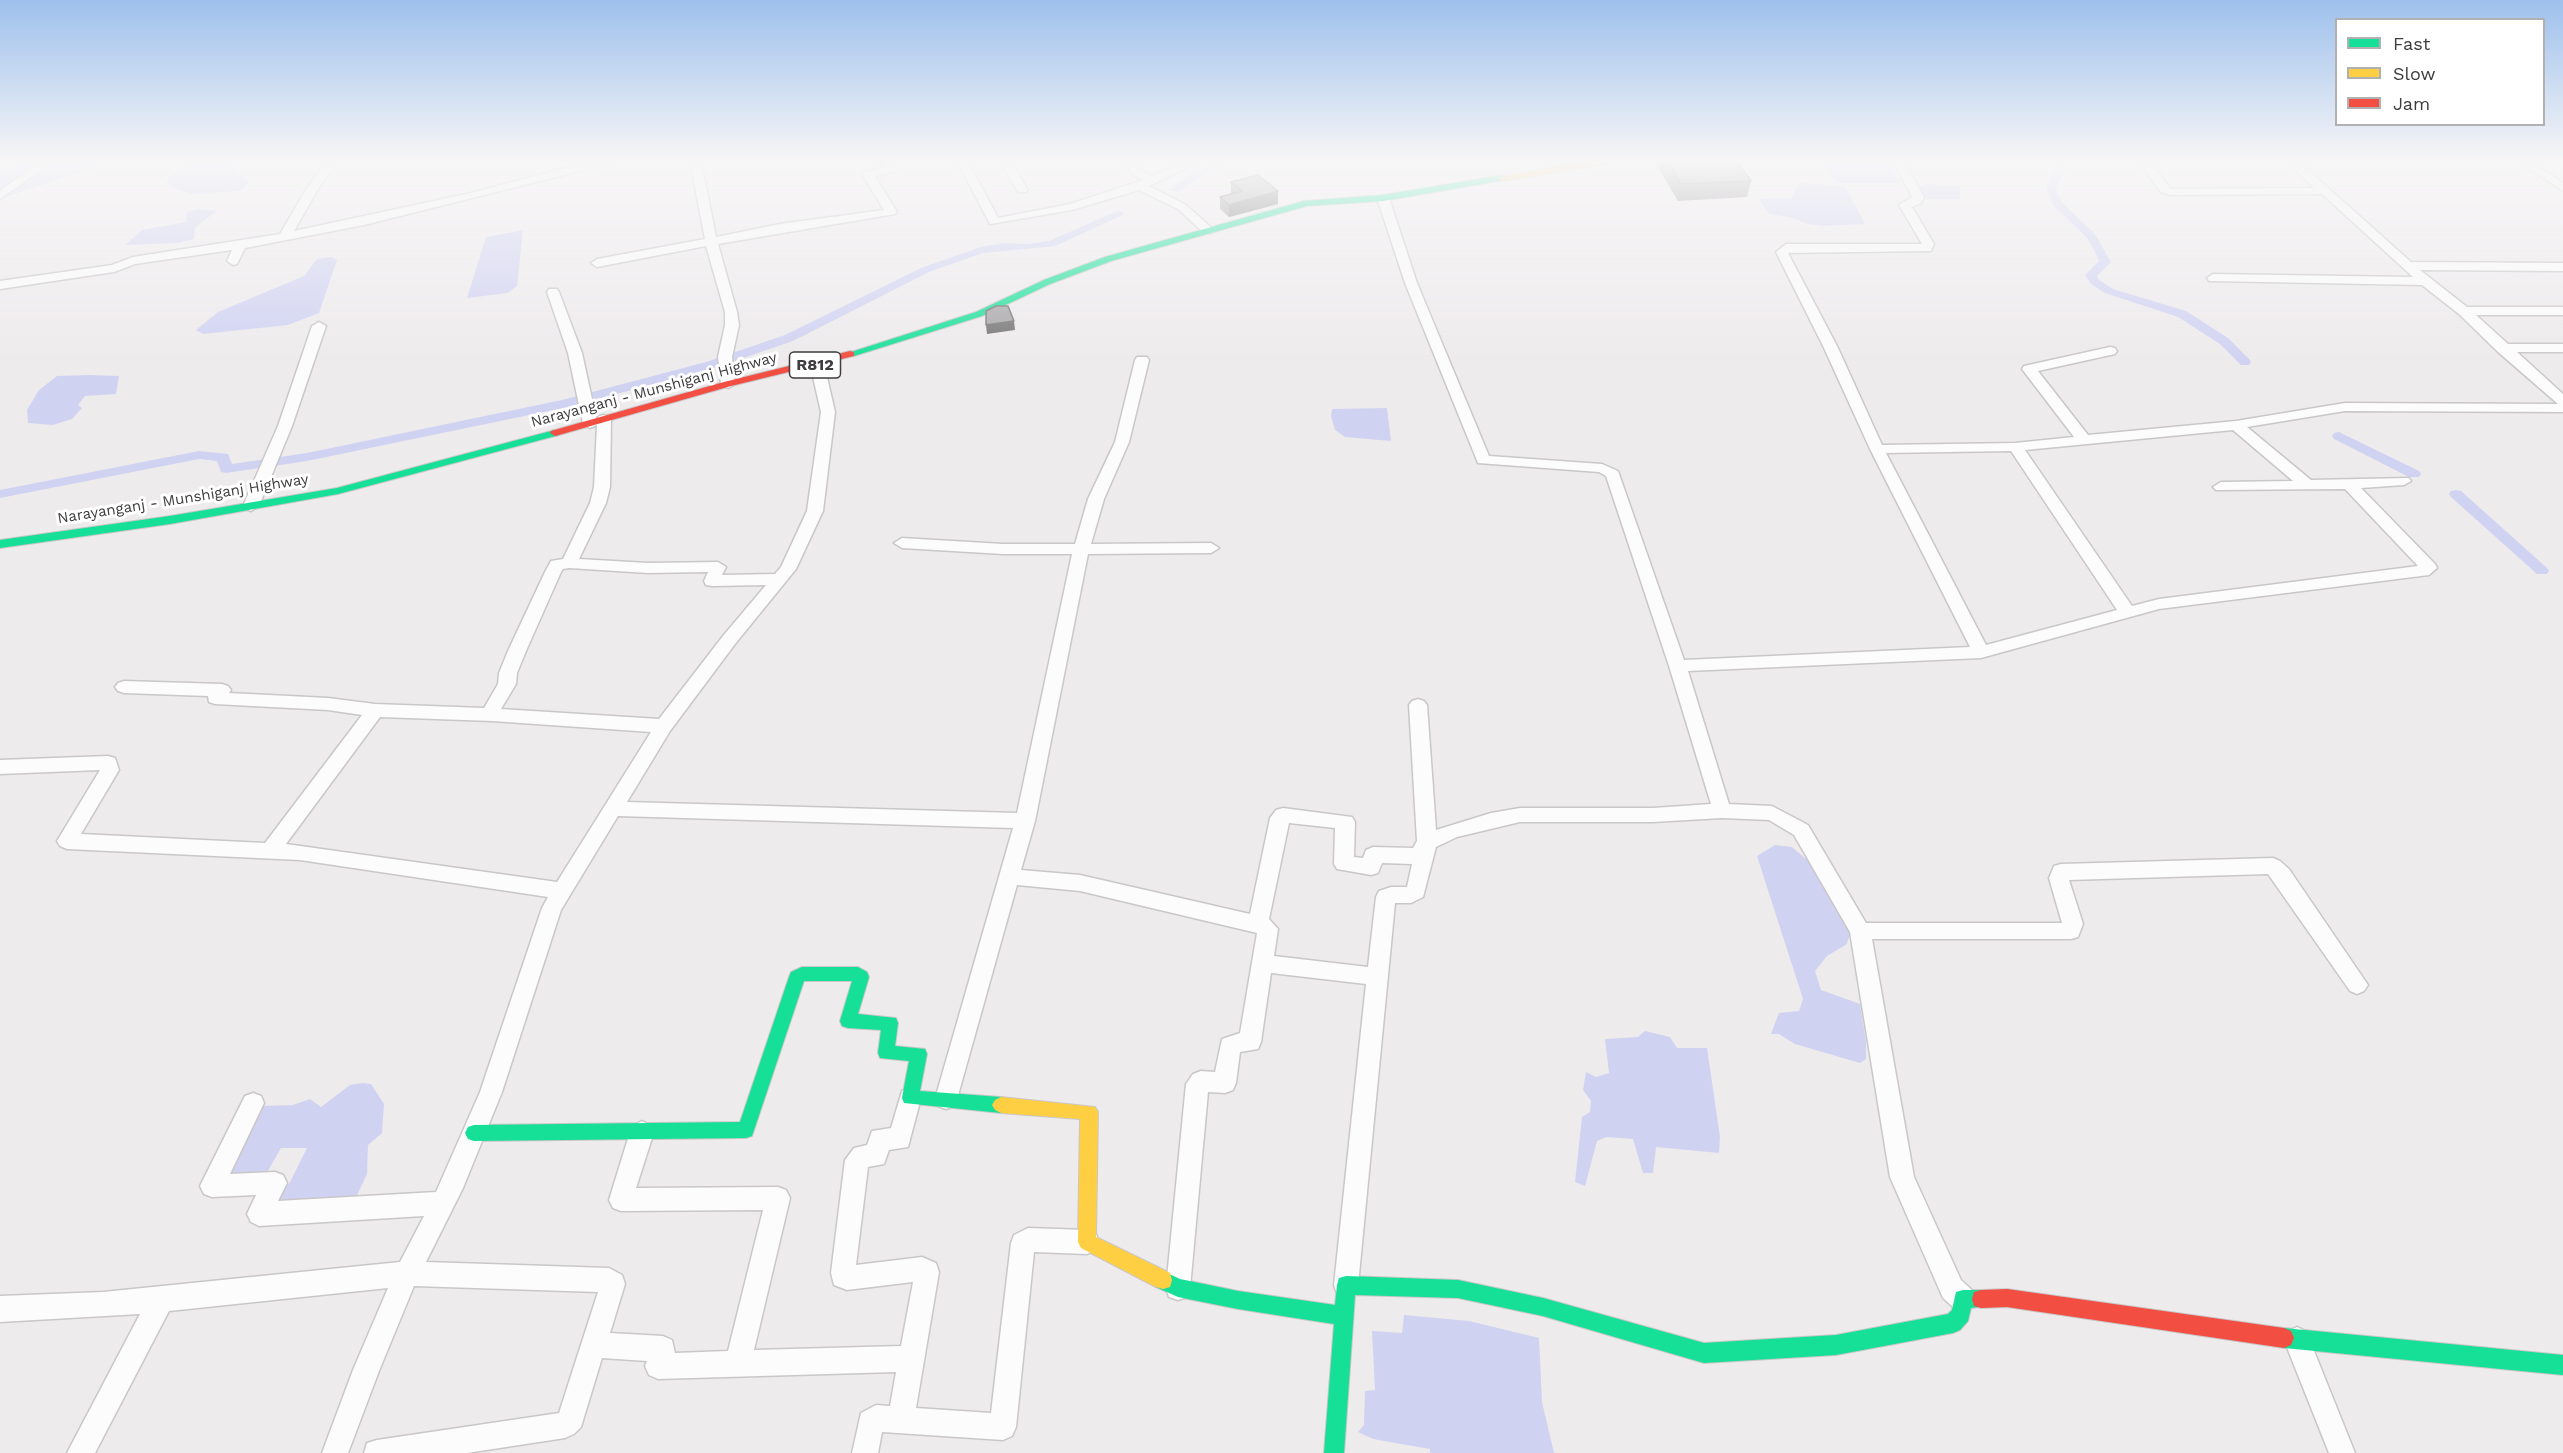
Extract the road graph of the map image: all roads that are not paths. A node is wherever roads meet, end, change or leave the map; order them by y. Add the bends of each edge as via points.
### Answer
1 (289, 229) edge
2 (319, 229) edge
3 (709, 229) edge
4 (776, 229) edge
5 (1206, 229) edge
6 (1216, 229) edge
7 (1393, 229) edge
8 (1919, 229) edge
9 (2366, 229) edge
10 (1208, 231) junction
11 (285, 236) junction
12 (711, 241) junction
13 (240, 244) junction
14 (233, 261) dead end
15 (597, 263) dead end
16 (2409, 266) junction
17 (2563, 267) edge
18 (2213, 278) dead end
19 (2425, 281) junction
20 (0, 285) edge
21 (553, 291) dead end
22 (2464, 311) junction
23 (2563, 311) edge
24 (319, 326) dead end
25 (2502, 348) junction
26 (2563, 348) edge
27 (2110, 351) dead end
28 (1142, 360) dead end
29 (817, 364) junction
30 (728, 384) junction
31 (2548, 388) junction
32 (2563, 388) edge
33 (2563, 401) edge
34 (2563, 408) edge
35 (597, 421) junction
36 (2236, 425) junction
37 (2085, 441) junction
38 (2015, 447) junction
39 (1877, 449) junction
40 (2404, 481) dead end
41 (2349, 484) junction
42 (2307, 485) junction
43 (2221, 487) dead end
44 (251, 506) junction
45 (902, 543) dead end
46 (0, 544) edge
47 (1211, 548) dead end
48 (1082, 550) junction
49 (568, 563) junction
50 (779, 579) junction
51 (2128, 613) junction
52 (1981, 652) junction
53 (1678, 666) junction
54 (124, 687) dead end
55 (1418, 705) dead end
56 (375, 710) junction
57 (489, 715) junction
58 (664, 726) junction
59 (0, 768) edge
60 (613, 809) junction
61 (1722, 811) junction
62 (1025, 821) junction
63 (1427, 842) junction
64 (271, 850) junction
65 (1010, 877) junction
66 (561, 891) junction
67 (1258, 925) junction
68 (1860, 931) junction
69 (1262, 963) junction
70 (1378, 977) junction
71 (2357, 985) dead end
72 (910, 1098) junction
73 (946, 1100) junction
74 (253, 1103) dead end
75 (642, 1132) junction
76 (474, 1133) junction
77 (444, 1203) junction
78 (1088, 1242) junction
79 (407, 1274) junction
80 (1346, 1285) junction
81 (1178, 1288) junction
82 (162, 1299) junction
83 (1963, 1299) junction
84 (0, 1309) edge
85 (1344, 1316) junction
86 (2297, 1340) junction
87 (593, 1346) junction
88 (911, 1359) junction
89 (738, 1363) junction
90 (2563, 1365) edge
91 (901, 1420) junction
92 (80, 1453) edge
93 (334, 1453) edge
94 (377, 1453) edge
95 (865, 1453) edge
96 (1334, 1453) edge
97 (2342, 1453) edge

1 - 11 street
2 - 11 street
3 - 12 street
4 - 12 street
5 - 10 street
6 - 10 main road, Narayanganj - Munshiganj Highway / R812
7 - 53 street via 1480,456 1490,462 1602,468 1613,474
8 - 39 street via 1927,248 1786,248 1782,252
9 - 16 street
10 - 29 main road, Narayanganj - Munshiganj Highway / R812 via 1108,259 979,314
11 - 13 street
12 - 15 street
12 - 30 street via 731,312 725,357
13 - 14 street
13 - 20 street
16 - 17 street
16 - 19 street
18 - 19 street
19 - 22 street
21 - 35 street via 583,384 585,402
22 - 23 street
22 - 25 street
24 - 44 street via 301,383
25 - 26 street
25 - 31 street
27 - 37 street via 2029,369
28 - 48 street via 1122,442 1096,499
29 - 30 main road, Narayanganj - Munshiganj Highway / R812
29 - 50 street via 828,412 815,511 788,569
30 - 35 main road, Narayanganj - Munshiganj Highway / R812
31 - 32 street
31 - 33 street
34 - 36 street via 2345,406
35 - 44 main road, Narayanganj - Munshiganj Highway / R812 via 338,491
35 - 49 street via 602,487
36 - 37 street
36 - 42 street
37 - 38 street
38 - 39 street
38 - 51 street
39 - 52 street
40 - 41 street
41 - 42 street
41 - 51 street via 2429,568 2159,604
42 - 43 street
44 - 46 main road, Narayanganj - Munshiganj Highway / R812
45 - 48 street
47 - 48 street
48 - 62 street
49 - 50 street via 718,567 712,581
49 - 57 street via 557,565 553,572 517,651 507,684
50 - 58 street
51 - 52 street
52 - 53 street
53 - 61 street
54 - 56 street via 222,690 215,698
55 - 63 street
56 - 57 street
56 - 64 street
57 - 58 street
58 - 60 street
59 - 64 street via 108,763 110,770 67,841
60 - 62 street
60 - 66 street
61 - 63 street via 1520,815 1452,831
61 - 68 street via 1772,813 1801,830
62 - 65 street
63 - 67 street via 1418,856 1373,855 1371,867 1345,865 1345,822 1284,815 1280,818
63 - 70 street via 1416,891 1412,895 1386,897
64 - 66 street
65 - 67 street via 1080,883
65 - 73 street
66 - 76 street
67 - 69 street via 1268,929
68 - 71 street via 2071,931 2073,924 2059,878 2061,872 2273,866
68 - 83 street via 1902,1178 1952,1289
69 - 70 street
69 - 81 street via 1250,1042 1230,1046 1225,1083 1197,1084
70 - 80 street
72 - 73 main road
72 - 75 main road via 919,1054 885,1053 890,1023 848,1022 861,975 802,974 797,977 746,1130
72 - 88 street via 900,1139 880,1139 876,1156 857,1160 843,1276 926,1270
73 - 78 main road via 1089,1112
74 - 77 street via 212,1186 275,1183 259,1214
75 - 76 main road
75 - 89 street via 621,1200 778,1198
76 - 77 street
77 - 79 street
78 - 81 main road
78 - 91 street via 1023,1243 1003,1427
79 - 82 street
79 - 87 street via 612,1281
79 - 93 street
80 - 83 main road via 1458,1289 1543,1307 1704,1353 1836,1346 1953,1323 1961,1314
80 - 85 main road
81 - 85 main road
82 - 84 street
82 - 92 street
83 - 86 main road via 2007,1298
85 - 96 main road
86 - 90 main road
86 - 97 street
87 - 89 street via 663,1349 658,1366
87 - 94 street via 572,1418 565,1425
88 - 89 street
88 - 91 street
91 - 95 street via 872,1419

